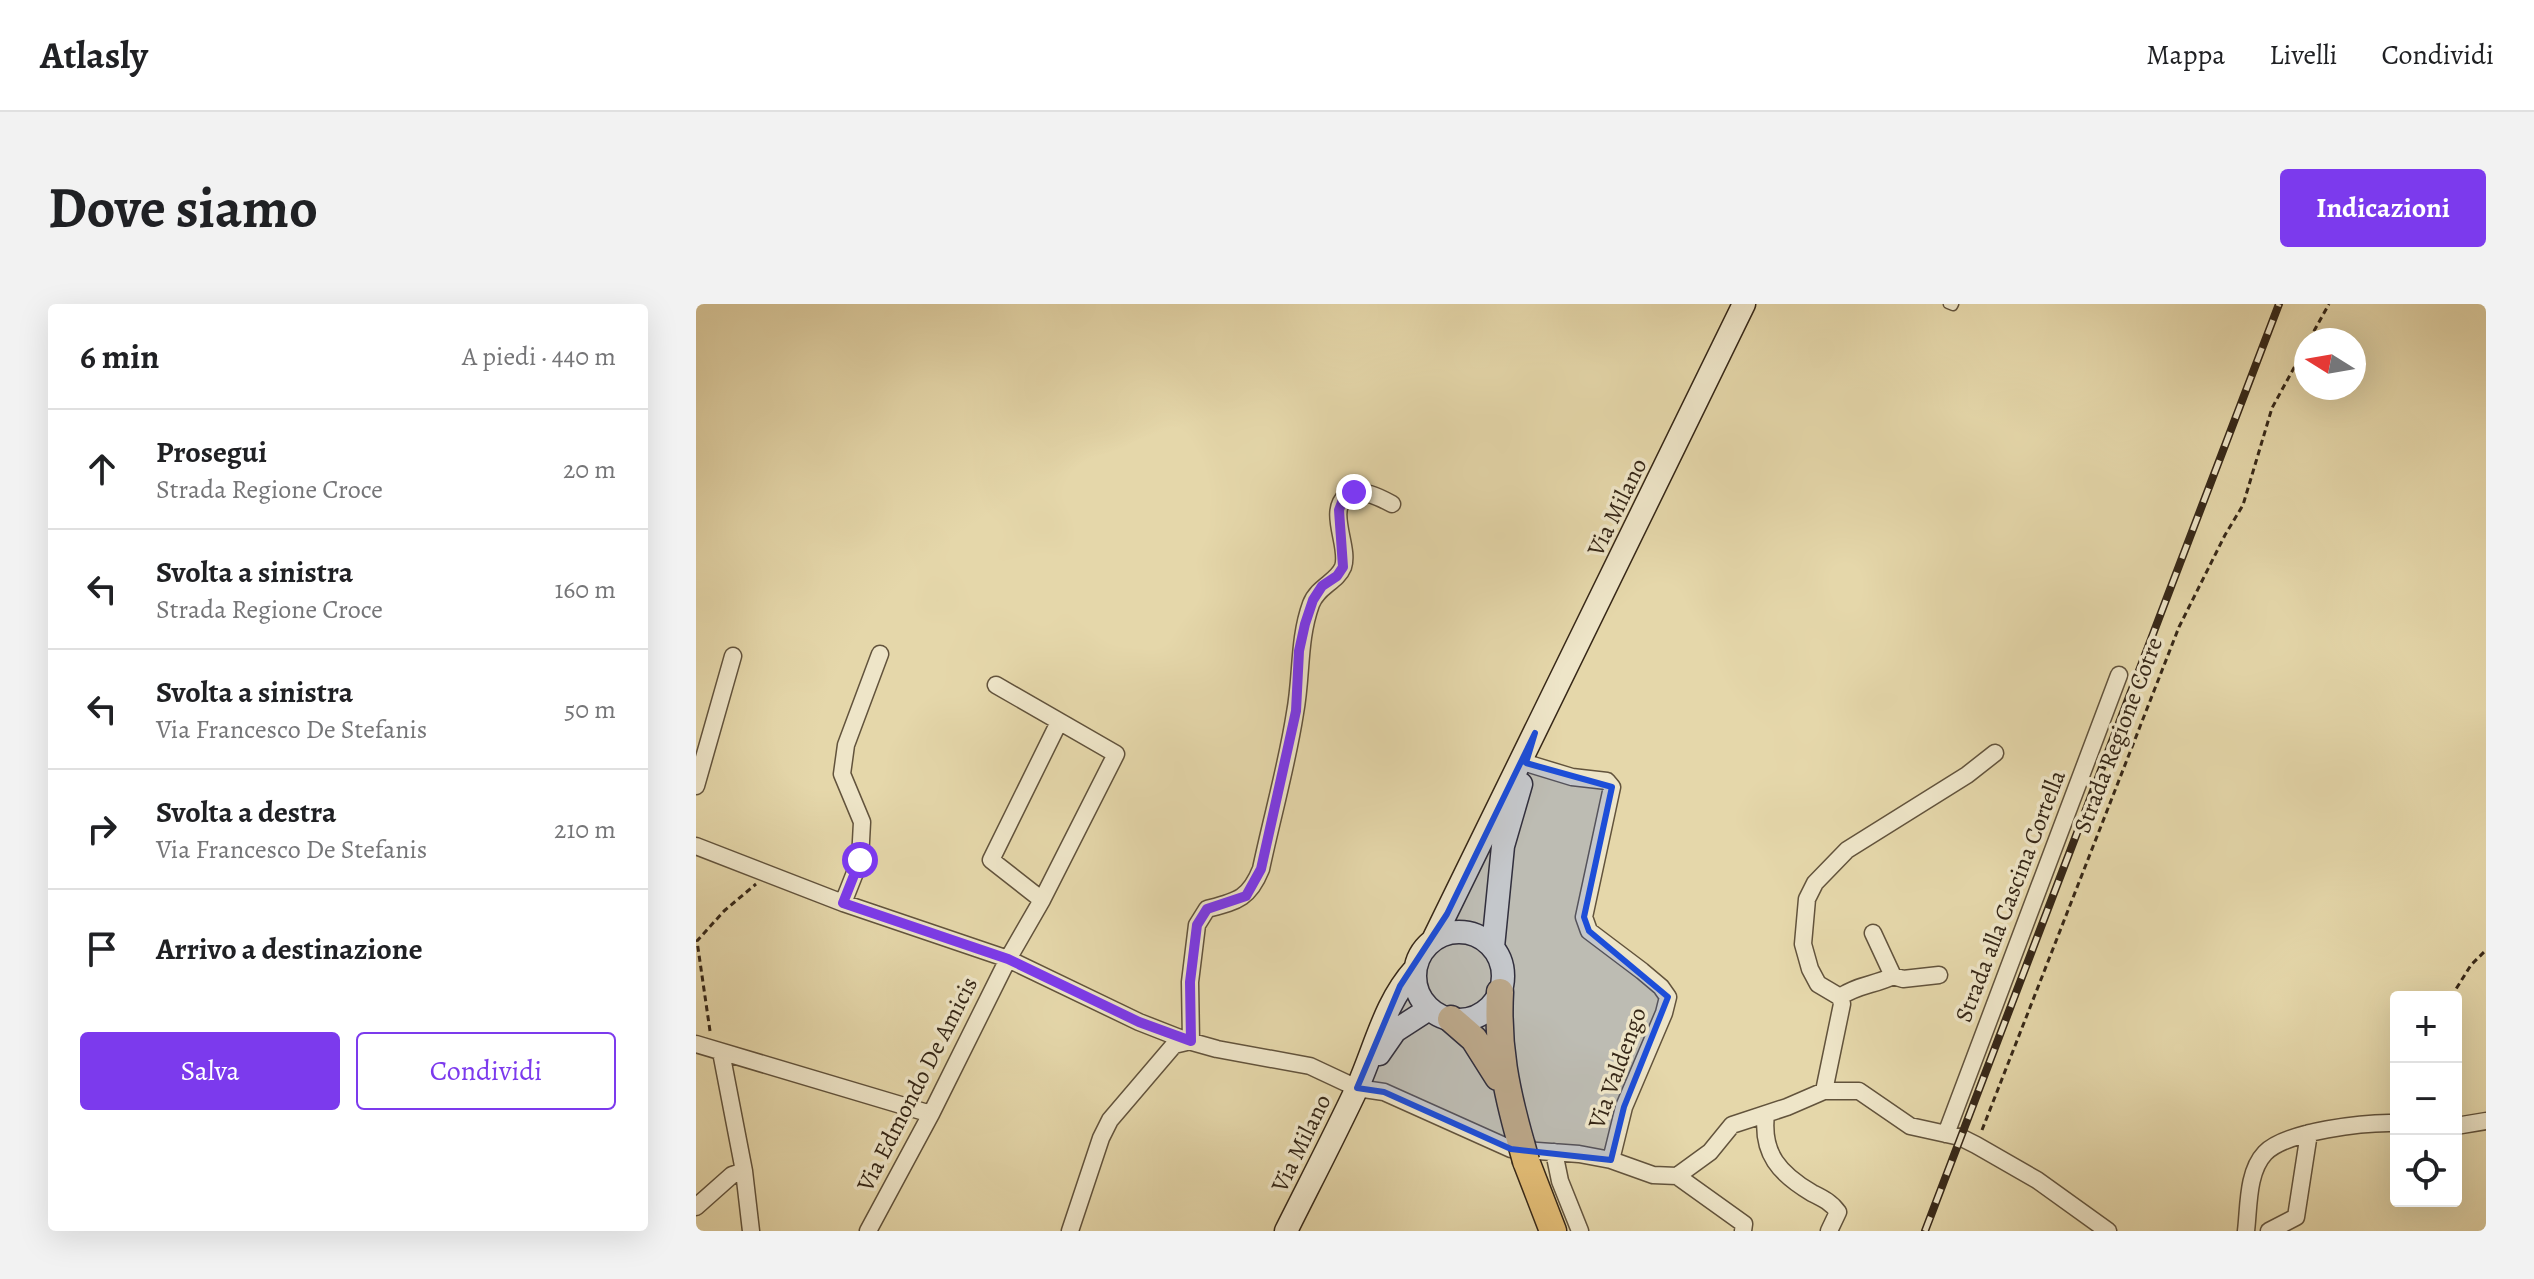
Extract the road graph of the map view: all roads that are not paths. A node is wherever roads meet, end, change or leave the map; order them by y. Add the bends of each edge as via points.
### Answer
1 (1744, 304) edge
2 (1392, 504) dead end
3 (880, 654) dead end
4 (733, 656) dead end
5 (2119, 675) dead end
6 (996, 685) dead end
7 (1059, 722) junction
8 (1535, 733) junction
9 (1995, 753) dead end
10 (1526, 763) junction
11 (696, 786) edge
12 (696, 846) edge
13 (1042, 900) junction
14 (843, 903) junction
15 (1873, 933) dead end
16 (1433, 940) junction
17 (1493, 947) junction
18 (1008, 959) junction
19 (1415, 969) junction
20 (1939, 975) dead end
21 (1893, 976) junction
22 (1500, 992) junction
23 (1840, 997) junction
24 (1440, 1014) junction
25 (1191, 1041) junction
26 (697, 1044) edge
27 (721, 1052) junction
28 (1359, 1082) junction
29 (1824, 1091) junction
30 (1507, 1095) junction
31 (931, 1114) junction
32 (1766, 1114) junction
33 (2486, 1121) edge
34 (2390, 1123) edge
35 (2462, 1125) edge
36 (2309, 1133) junction
37 (1946, 1134) junction
38 (1554, 1152) junction
39 (1611, 1160) junction
40 (744, 1171) junction
41 (1677, 1176) junction
42 (696, 1207) edge
43 (751, 1231) edge
44 (868, 1231) edge
45 (1070, 1231) edge
46 (1286, 1231) edge
47 (1553, 1231) edge
48 (1580, 1231) edge
49 (1743, 1231) edge
50 (1829, 1231) edge
51 (2108, 1231) edge
52 (2246, 1231) edge
53 (2269, 1231) edge

1 - 8 main road, Via Milano
2 - 25 street via 1354,492 1344,497 1339,510 1343,567 1322,586 1305,624 1296,711 1261,869 1246,896 1207,909 1197,925 1190,982
3 - 14 street via 846,745 842,774 862,822 860,860
4 - 11 street
5 - 37 street, Strada alla Cascina Cortella
6 - 7 street
7 - 13 street via 991,860
7 - 13 street, Via Edmondo De Amicis via 1116,754
8 - 10 main road, Via Milano
8 - 16 main road, Via Milano
9 - 23 street via 1847,850 1815,883 1805,908 1803,944 1818,984
10 - 17 main road, Via Milano via 1503,846
10 - 39 street, Via Valdengo via 1607,781 1612,787 1584,917 1589,931 1668,997 1624,1107
12 - 14 street
13 - 18 street, Via Edmondo De Amicis
14 - 18 street
15 - 21 street
16 - 17 main road via 1445,933 1471,932
16 - 19 main road
17 - 22 main road via 1503,968
18 - 25 street
18 - 31 street, Via Edmondo De Amicis
19 - 24 main road via 1417,991
19 - 28 main road, Via Milano via 1400,986
20 - 21 street
21 - 23 street via 1854,987
22 - 24 main road via 1480,1015 1466,1020
22 - 30 highway via 1498,1034
23 - 29 street
24 - 28 main road, Via Milano via 1395,1031
24 - 30 highway via 1474,1039
25 - 28 street
25 - 45 street via 1174,1045 1110,1120
26 - 27 street
27 - 31 street
27 - 40 street
28 - 38 street via 1495,1144
28 - 46 main road, Via Milano
29 - 32 street
29 - 37 street via 1859,1091 1910,1126
30 - 47 highway
31 - 44 street, Via Edmondo De Amicis
32 - 41 street via 1732,1125 1710,1152
32 - 50 street via 1769,1148 1786,1177 1838,1212
33 - 35 street
34 - 36 street
36 - 52 street via 2264,1154 2253,1175
36 - 53 street via 2296,1217
37 - 51 street via 2037,1180
38 - 39 street
38 - 48 street
39 - 41 street via 1653,1175
40 - 42 street
40 - 43 street
41 - 49 street via 1744,1224

